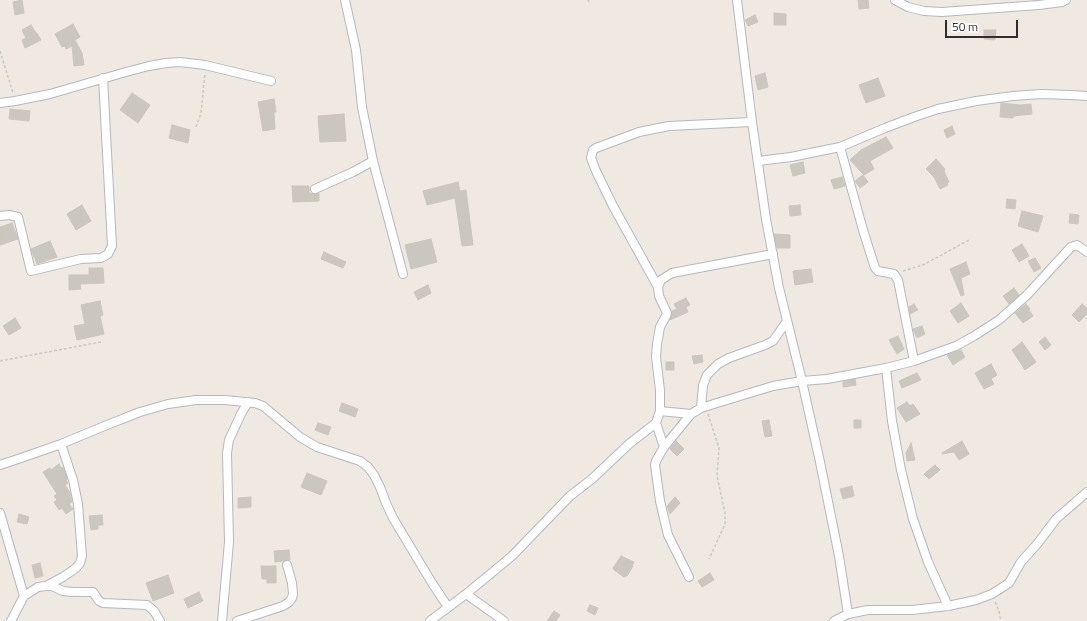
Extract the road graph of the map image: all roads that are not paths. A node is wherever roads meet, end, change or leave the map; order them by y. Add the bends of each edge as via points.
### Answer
1 (345, 0) edge
2 (737, 0) edge
3 (895, 0) edge
4 (1066, 0) edge
5 (103, 78) junction
6 (271, 81) dead end
7 (1087, 96) edge
8 (0, 103) edge
9 (752, 122) junction
10 (840, 147) junction
11 (373, 161) junction
12 (758, 162) junction
13 (315, 189) dead end
14 (0, 216) edge
15 (1087, 252) edge
16 (773, 254) junction
17 (403, 274) dead end
18 (658, 287) junction
19 (787, 321) junction
20 (914, 361) junction
21 (886, 368) junction
22 (802, 380) junction
23 (248, 402) junction
24 (703, 408) junction
25 (660, 411) junction
26 (691, 414) junction
27 (656, 423) junction
28 (61, 444) junction
29 (664, 447) junction
30 (0, 465) edge
31 (1087, 492) edge
32 (0, 513) edge
33 (287, 565) dead end
34 (689, 577) dead end
35 (46, 586) junction
36 (466, 594) junction
37 (24, 596) junction
38 (948, 606) junction
39 (448, 607) junction
40 (848, 614) junction
41 (11, 621) edge
42 (160, 621) edge
43 (222, 621) edge
44 (237, 621) edge
45 (430, 621) edge
46 (504, 621) edge
47 (834, 621) edge

1 - 11 street via 356,50 362,107
2 - 9 street
3 - 4 street via 908,7 942,12 1039,5
5 - 6 street via 149,66 180,62 205,65
5 - 8 street via 50,94
5 - 14 street via 112,246 108,254 101,258 81,259 30,271 18,217
7 - 10 street via 1041,94 976,101 914,117
9 - 12 street
9 - 18 street via 670,126 639,132 593,150 591,158 596,171
10 - 12 street
10 - 20 street via 874,268 894,274 898,280
11 - 13 street
11 - 17 street
12 - 16 street
15 - 20 street via 1077,245 1071,247 1027,295 999,320 956,346
16 - 18 street via 672,273 660,280
16 - 19 street
18 - 25 street via 667,313 656,344
19 - 22 street
19 - 24 street via 769,343 729,358 707,375 703,385
20 - 21 street
21 - 22 street via 826,379
21 - 38 street via 901,470 913,519 928,562
22 - 24 street via 773,386
22 - 40 street via 839,556
23 - 28 street via 203,400 168,404 107,424
23 - 39 street via 263,406 300,437 317,447 360,461 368,467 393,518
23 - 43 street via 229,440 227,453 229,542
24 - 26 street
25 - 26 street
25 - 27 street
26 - 29 street
27 - 29 street
27 - 36 street via 570,496 512,556
28 - 30 street
28 - 35 street via 78,504 82,556 76,568
29 - 34 street via 655,465 660,501 668,535
31 - 38 street via 1056,519 1021,562 1009,583 992,594
32 - 37 street
33 - 44 street via 293,594 289,602
35 - 37 street
35 - 42 street via 63,591 93,592 104,603 147,605
36 - 39 street
36 - 46 street
37 - 41 street
38 - 40 street via 912,610 868,610
39 - 45 street
40 - 47 street

